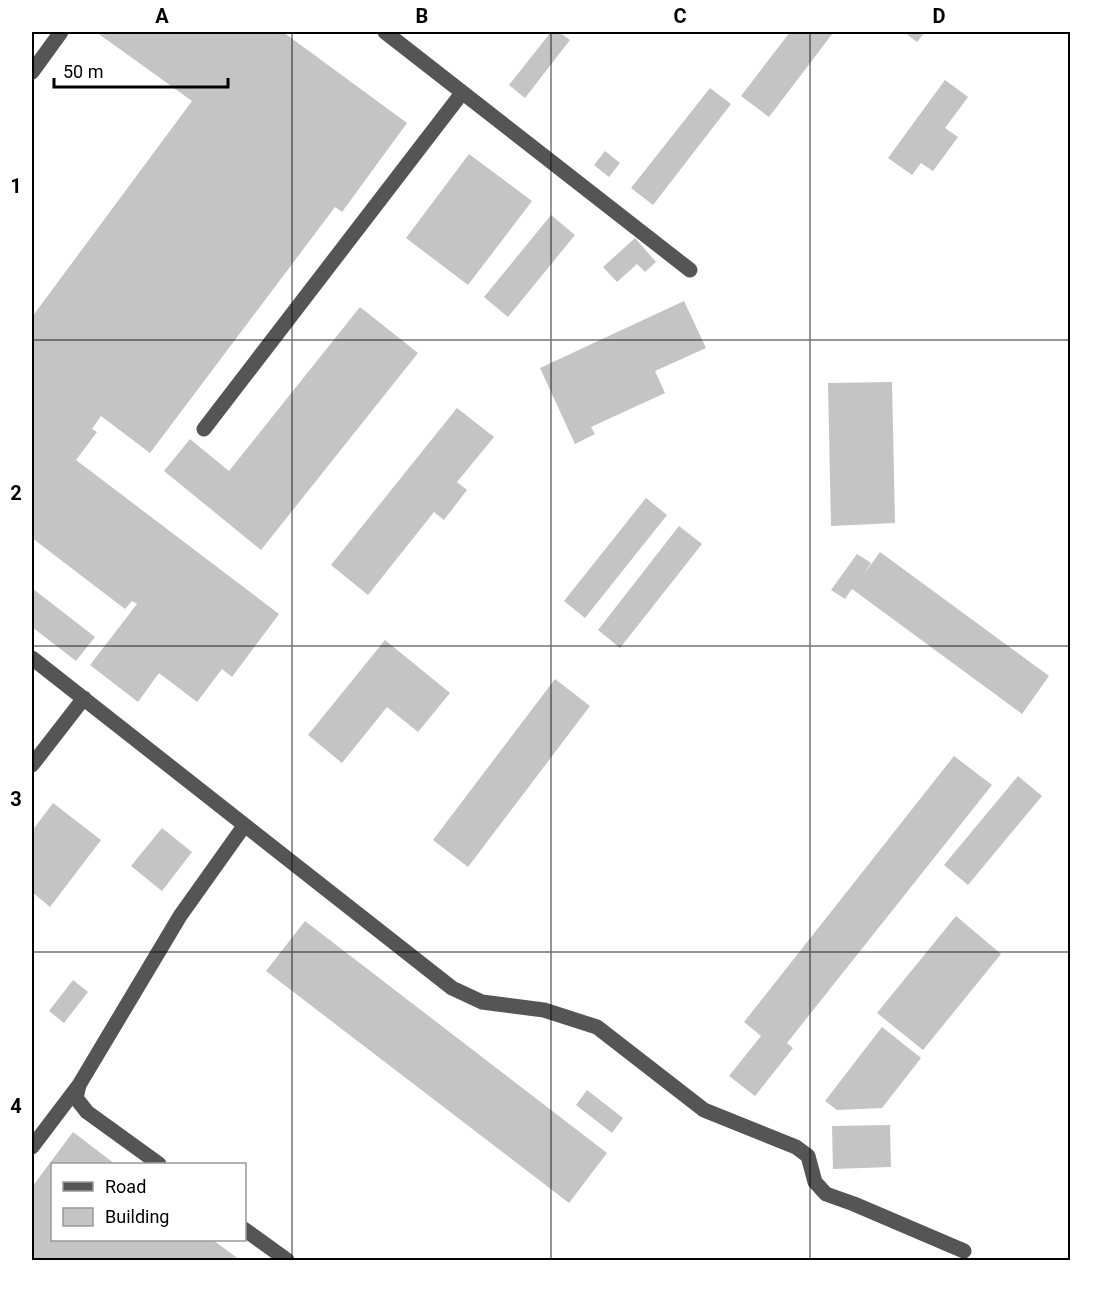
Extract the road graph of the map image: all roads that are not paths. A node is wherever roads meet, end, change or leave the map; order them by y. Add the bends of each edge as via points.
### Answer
1 (61, 32) edge
2 (385, 32) edge
3 (32, 72) edge
4 (462, 93) junction
5 (690, 270) dead end
6 (204, 429) dead end
7 (32, 658) edge
8 (84, 698) junction
9 (32, 765) edge
10 (244, 826) junction
11 (79, 1085) junction
12 (32, 1147) edge
13 (158, 1163) edge
14 (246, 1230) edge
15 (964, 1251) dead end
16 (287, 1260) edge

1 - 3 street
2 - 4 street
4 - 5 street
4 - 6 street
7 - 8 street
8 - 9 street
8 - 10 street
10 - 11 street via 180,916
10 - 15 street via 452,988 482,1002 544,1010 597,1027 704,1110 796,1147 808,1156 815,1182 826,1194
11 - 12 street
11 - 13 street via 76,1098 87,1112
14 - 16 street

